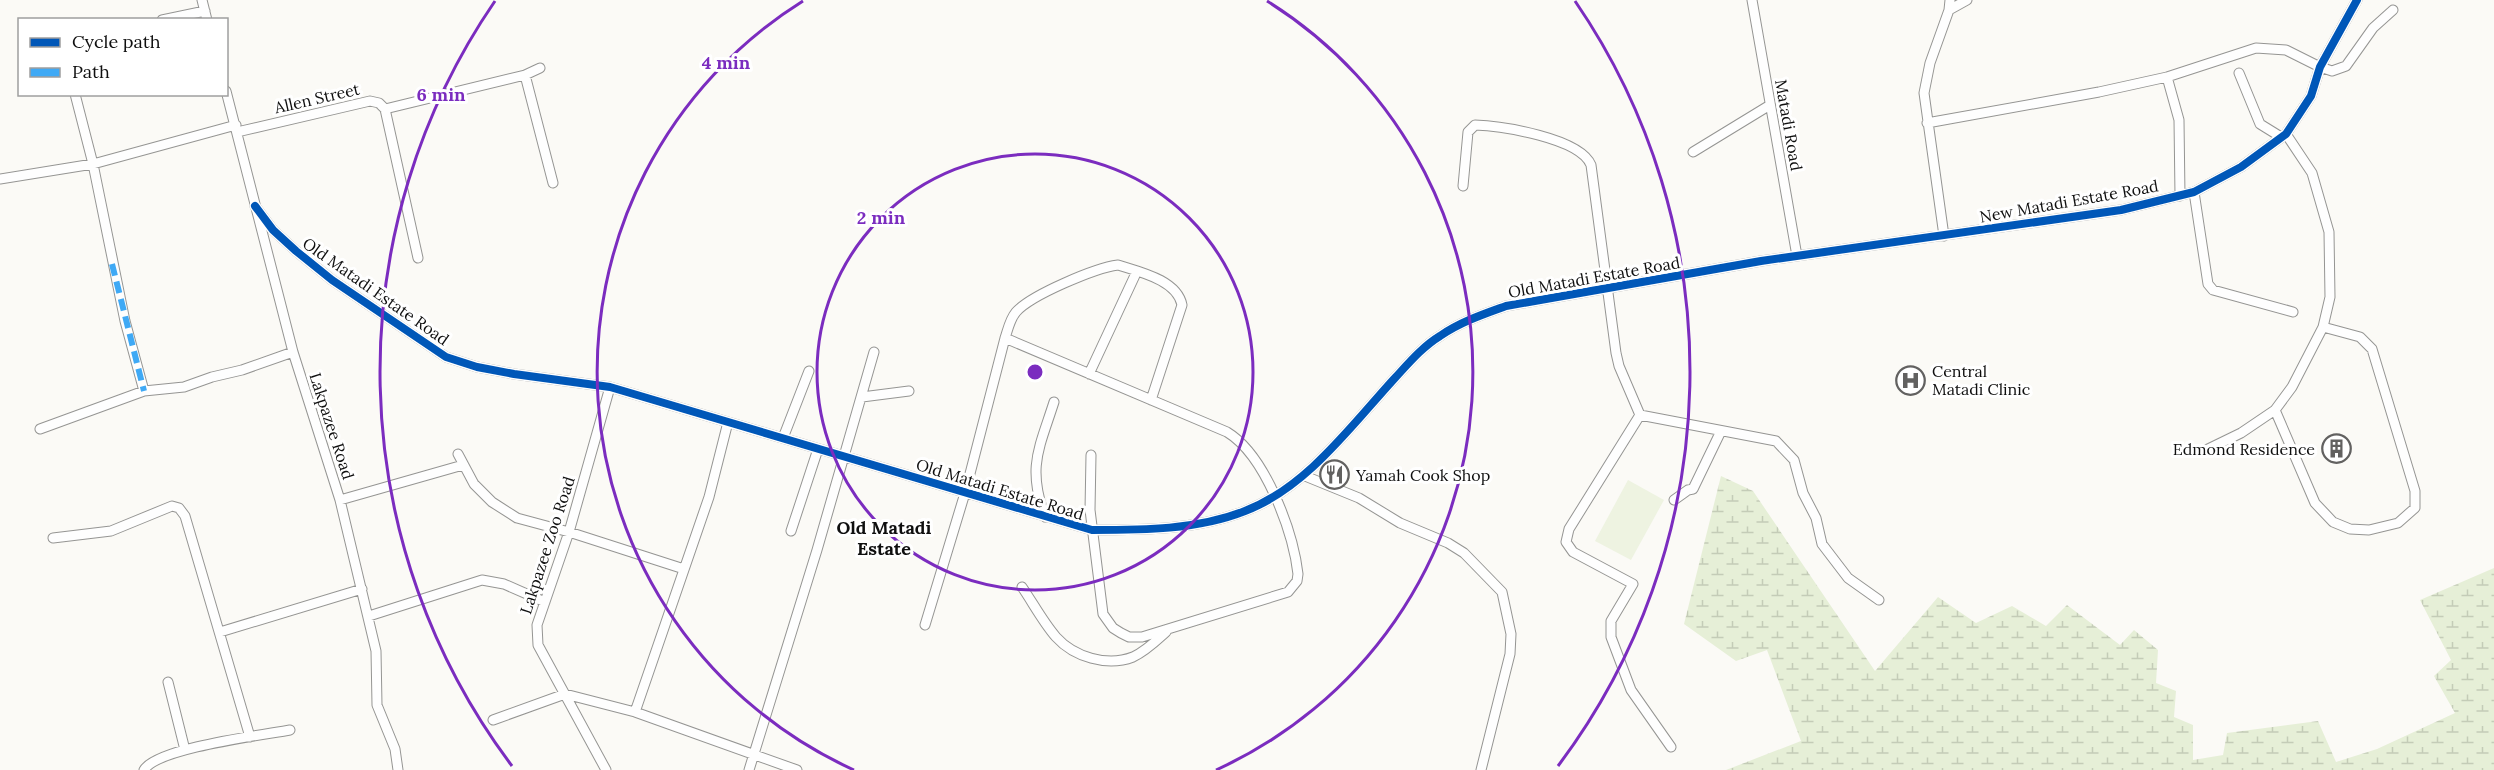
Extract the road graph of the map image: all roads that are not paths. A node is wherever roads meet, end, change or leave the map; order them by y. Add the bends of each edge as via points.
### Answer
1 (202, 0) edge
2 (1752, 0) edge
3 (1950, 0) edge
4 (1967, 0) edge
5 (2357, 0) edge
6 (1948, 10) junction
7 (2393, 10) dead end
8 (206, 15) edge
9 (180, 18) edge
10 (2320, 67) junction
11 (540, 68) dead end
12 (2238, 73) dead end
13 (525, 75) junction
14 (2167, 77) junction
15 (76, 96) edge
16 (227, 96) edge
17 (1770, 105) junction
18 (385, 109) junction
19 (1927, 123) junction
20 (236, 129) junction
21 (2284, 136) junction
22 (1693, 152) dead end
23 (93, 164) junction
24 (0, 179) edge
25 (553, 183) dead end
26 (1463, 186) dead end
27 (2194, 192) junction
28 (2180, 195) junction
29 (255, 206) junction
30 (1944, 236) junction
31 (1797, 256) junction
32 (418, 258) dead end
33 (1137, 271) junction
34 (1609, 287) junction
35 (2293, 312) dead end
36 (2323, 327) junction
37 (1005, 338) junction
38 (293, 352) junction
39 (874, 352) dead end
40 (809, 371) dead end
41 (1089, 374) junction
42 (610, 387) junction
43 (144, 391) junction
44 (909, 391) dead end
45 (862, 397) junction
46 (1151, 400) junction
47 (1054, 402) dead end
48 (2275, 410) junction
49 (1640, 415) junction
50 (728, 422) junction
51 (40, 429) dead end
52 (1721, 431) junction
53 (783, 438) junction
54 (818, 449) junction
55 (2206, 450) dead end
56 (458, 454) dead end
57 (1091, 454) dead end
58 (845, 455) junction
59 (463, 465) junction
60 (1305, 476) junction
61 (964, 493) junction
62 (1277, 495) junction
63 (340, 500) junction
64 (1674, 500) dead end
65 (1045, 517) junction
66 (1092, 530) junction
67 (791, 531) dead end
68 (569, 532) junction
69 (53, 538) dead end
70 (684, 569) junction
71 (1022, 587) dead end
72 (362, 589) junction
73 (1879, 600) dead end
74 (545, 602) junction
75 (369, 616) junction
76 (925, 625) dead end
77 (1168, 630) junction
78 (220, 632) junction
79 (168, 682) dead end
80 (565, 694) junction
81 (635, 712) junction
82 (493, 720) dead end
83 (290, 730) dead end
84 (250, 737) junction
85 (1671, 747) dead end
86 (185, 750) junction
87 (754, 753) junction
88 (144, 770) edge
89 (398, 770) edge
90 (606, 770) edge
91 (749, 770) edge
92 (797, 770) edge
93 (1481, 770) edge

1 - 8 street
2 - 17 street, Matadi Road
3 - 6 street
4 - 6 street
5 - 10 street, New Matadi Estate Road
6 - 19 street via 1924,93
7 - 10 street via 2373,28 2346,66 2332,71
8 - 9 street
10 - 14 street via 2286,50 2256,48
10 - 21 street, New Matadi Estate Road via 2311,96
11 - 13 street, Allen Street
12 - 21 street via 2260,124
13 - 18 street, Allen Street
13 - 25 street
14 - 19 street
14 - 28 street via 2179,120
15 - 23 street
16 - 20 street, Lakpazee Road
17 - 22 street
17 - 31 street, Matadi Road
18 - 20 street, Allen Street via 370,101
18 - 32 street
19 - 30 street
20 - 23 street, Allen Street
20 - 29 street, Lakpazee Road
21 - 27 street, New Matadi Estate Road via 2241,167
21 - 36 street via 2312,173 2329,232 2330,297
23 - 24 street, Allen Street
23 - 43 street via 112,264
26 - 34 street via 1468,132 1475,125 1553,139 1583,154 1591,165
27 - 28 street, New Matadi Estate Road
27 - 35 street via 2208,284 2213,290
28 - 30 street, New Matadi Estate Road via 2121,210
29 - 38 street, Lakpazee Road
29 - 42 street, Old Matadi Estate Road via 273,230 332,280 446,357 514,374
30 - 31 street, New Matadi Estate Road
31 - 34 street, Old Matadi Estate Road
33 - 37 street via 1118,265 1070,280 1017,311
33 - 41 street
33 - 46 street via 1176,290 1182,305
34 - 49 street via 1620,366
34 - 60 street, Old Matadi Estate Road via 1506,306 1440,336 1413,357
36 - 48 street via 2292,387
36 - 48 street via 2360,337 2372,349 2415,491 2415,508 2398,523 2369,530 2350,529 2333,522 2315,503
37 - 41 street
37 - 61 street
38 - 43 street via 184,387
38 - 63 street, Lakpazee Road
39 - 45 street
40 - 53 street
41 - 46 street
42 - 50 street, Old Matadi Estate Road
42 - 68 street, Lakpazee Zoo Road
43 - 51 street
44 - 45 street
45 - 58 street
46 - 62 street via 1239,439
47 - 65 street via 1035,464 1037,494
48 - 55 street
49 - 52 street
49 - 85 street via 1569,529 1566,542 1573,552 1633,584 1611,621 1611,637 1631,690
50 - 53 street, Old Matadi Estate Road
50 - 70 street via 709,497
52 - 64 street via 1693,489
52 - 73 street via 1769,438 1789,453 1816,518 1822,544 1848,578
53 - 54 street, Old Matadi Estate Road
54 - 58 street, Old Matadi Estate Road
54 - 67 street
56 - 59 street
57 - 66 street
58 - 61 street, Old Matadi Estate Road
58 - 87 street
59 - 63 street
59 - 68 street via 474,484 503,511
60 - 62 street, Old Matadi Estate Road
60 - 93 street via 1448,543 1464,553 1502,592 1511,634 1510,654
61 - 65 street, Old Matadi Estate Road
61 - 76 street
62 - 66 street, Old Matadi Estate Road via 1245,511 1192,525
62 - 77 street via 1298,567 1293,587 1288,592
63 - 72 street, Lakpazee Road
65 - 66 street, Old Matadi Estate Road
66 - 77 street via 1103,614 1113,628 1130,637
68 - 70 street
68 - 74 street, Lakpazee Zoo Road
69 - 78 street via 111,531 172,506 179,508 185,516
70 - 81 street
71 - 77 street via 1054,636 1086,657 1132,657
72 - 75 street, Lakpazee Road
72 - 78 street
74 - 75 street via 504,584 482,580
74 - 80 street, Lakpazee Zoo Road via 536,635 538,645
75 - 89 street, Lakpazee Road via 376,651 376,705 395,749
78 - 84 street
79 - 86 street
80 - 81 street
80 - 82 street
80 - 90 street, Lakpazee Zoo Road
81 - 87 street
83 - 84 street
84 - 86 street
86 - 88 street via 156,759
87 - 91 street
87 - 92 street

